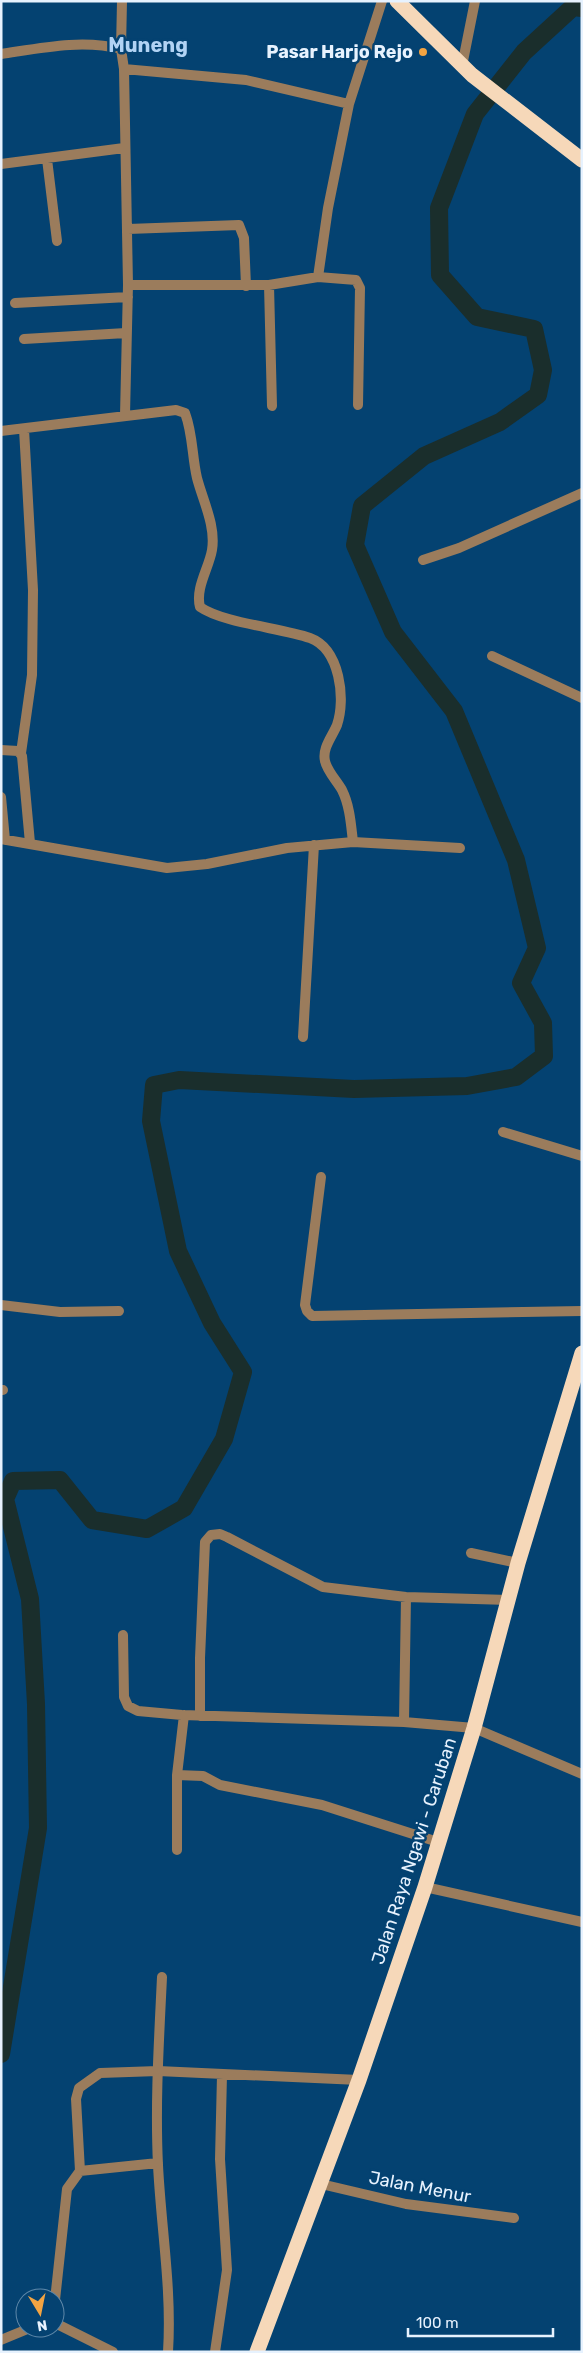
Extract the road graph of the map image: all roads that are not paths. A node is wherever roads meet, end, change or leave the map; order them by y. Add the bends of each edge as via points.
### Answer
1 (122, 1) edge
2 (382, 1) edge
3 (397, 1) edge
4 (476, 1) edge
5 (121, 49) junction
6 (1, 54) edge
7 (124, 69) junction
8 (467, 70) junction
9 (350, 104) junction
10 (124, 148) junction
11 (47, 158) junction
12 (582, 160) edge
13 (1, 164) edge
14 (128, 229) junction
15 (57, 242) dead end
16 (318, 277) junction
17 (128, 285) junction
18 (269, 285) junction
19 (246, 286) junction
20 (128, 297) junction
21 (15, 303) dead end
22 (126, 333) junction
23 (24, 339) dead end
24 (358, 405) dead end
25 (272, 406) dead end
26 (125, 415) junction
27 (24, 428) junction
28 (1, 431) edge
29 (582, 493) edge
30 (423, 560) dead end
31 (492, 656) dead end
32 (582, 698) edge
33 (1, 750) edge
34 (21, 753) junction
35 (1, 797) edge
36 (3, 839) edge
37 (353, 842) junction
38 (30, 843) junction
39 (314, 845) junction
40 (460, 848) dead end
41 (304, 1037) dead end
42 (503, 1132) dead end
43 (582, 1156) edge
44 (321, 1177) dead end
45 (1, 1305) edge
46 (118, 1311) dead end
47 (582, 1311) edge
48 (582, 1353) edge
49 (471, 1553) dead end
50 (518, 1563) junction
51 (406, 1597) junction
52 (509, 1600) junction
53 (123, 1635) dead end
54 (184, 1715) junction
55 (200, 1716) junction
56 (404, 1722) junction
57 (474, 1728) junction
58 (582, 1774) edge
59 (177, 1775) junction
60 (438, 1842) junction
61 (177, 1850) dead end
62 (425, 1887) junction
63 (582, 1922) edge
64 (162, 1978) dead end
65 (158, 2071) junction
66 (222, 2076) junction
67 (359, 2080) junction
68 (158, 2163) junction
69 (80, 2170) junction
70 (321, 2184) junction
71 (514, 2218) dead end
72 (56, 2288) edge
73 (65, 2328) edge
74 (15, 2334) edge
75 (1, 2340) edge
76 (113, 2352) edge
77 (168, 2352) edge
78 (215, 2352) edge
79 (257, 2352) edge

1 - 5 street
2 - 9 street
3 - 8 highway
4 - 8 street
5 - 6 street via 101,44 79,44
5 - 7 street
7 - 9 street via 246,80
7 - 10 street
8 - 12 highway
9 - 16 street via 328,208
10 - 11 street
10 - 14 street
11 - 13 street
11 - 15 street
14 - 17 street
14 - 19 street via 239,225 244,238
16 - 18 street
16 - 24 street via 350,278 356,280 360,288
17 - 19 street
17 - 20 street
18 - 19 street
18 - 25 street
20 - 21 street
20 - 22 street
22 - 23 street
22 - 26 street
26 - 27 street
26 - 37 street via 176,410 185,413 212,542 199,597 200,607 312,639 327,650 334,665 340,707 337,724 324,754 325,763 345,796
27 - 28 street
27 - 34 street via 33,590 32,675
29 - 30 street via 459,548
31 - 32 street
33 - 34 street
34 - 38 street
35 - 36 street
36 - 38 street
37 - 39 street
37 - 40 street
38 - 39 street via 168,868
39 - 41 street
42 - 43 street
44 - 47 street via 305,1305 312,1316
45 - 46 street via 60,1312
48 - 50 highway, Jalan Raya Ngawi - Caruban
49 - 50 street
50 - 52 highway, Jalan Raya Ngawi - Caruban
51 - 52 street
51 - 55 street via 323,1587 227,1537 211,1535 205,1542
51 - 56 street
52 - 57 highway, Jalan Raya Ngawi - Caruban
53 - 54 street via 124,1697 128,1706
54 - 55 street
54 - 59 street
55 - 56 street
56 - 57 street
57 - 58 street
57 - 60 highway, Jalan Raya Ngawi - Caruban
59 - 60 street via 203,1776 220,1785 322,1805
59 - 61 street
60 - 62 highway, Jalan Raya Ngawi - Caruban
62 - 63 street
62 - 67 highway, Jalan Raya Ngawi - Caruban
64 - 65 street
65 - 66 street
65 - 68 street
65 - 69 street via 100,2073 79,2088 76,2099
66 - 67 street
66 - 78 street via 220,2159 228,2270
67 - 70 highway, Jalan Raya Ngawi - Caruban
68 - 69 street
68 - 77 street via 168,2294
69 - 72 street via 67,2189
70 - 71 street, Jalan Menur via 406,2204
70 - 79 highway, Jalan Raya Ngawi - Caruban
73 - 76 street
74 - 75 street

